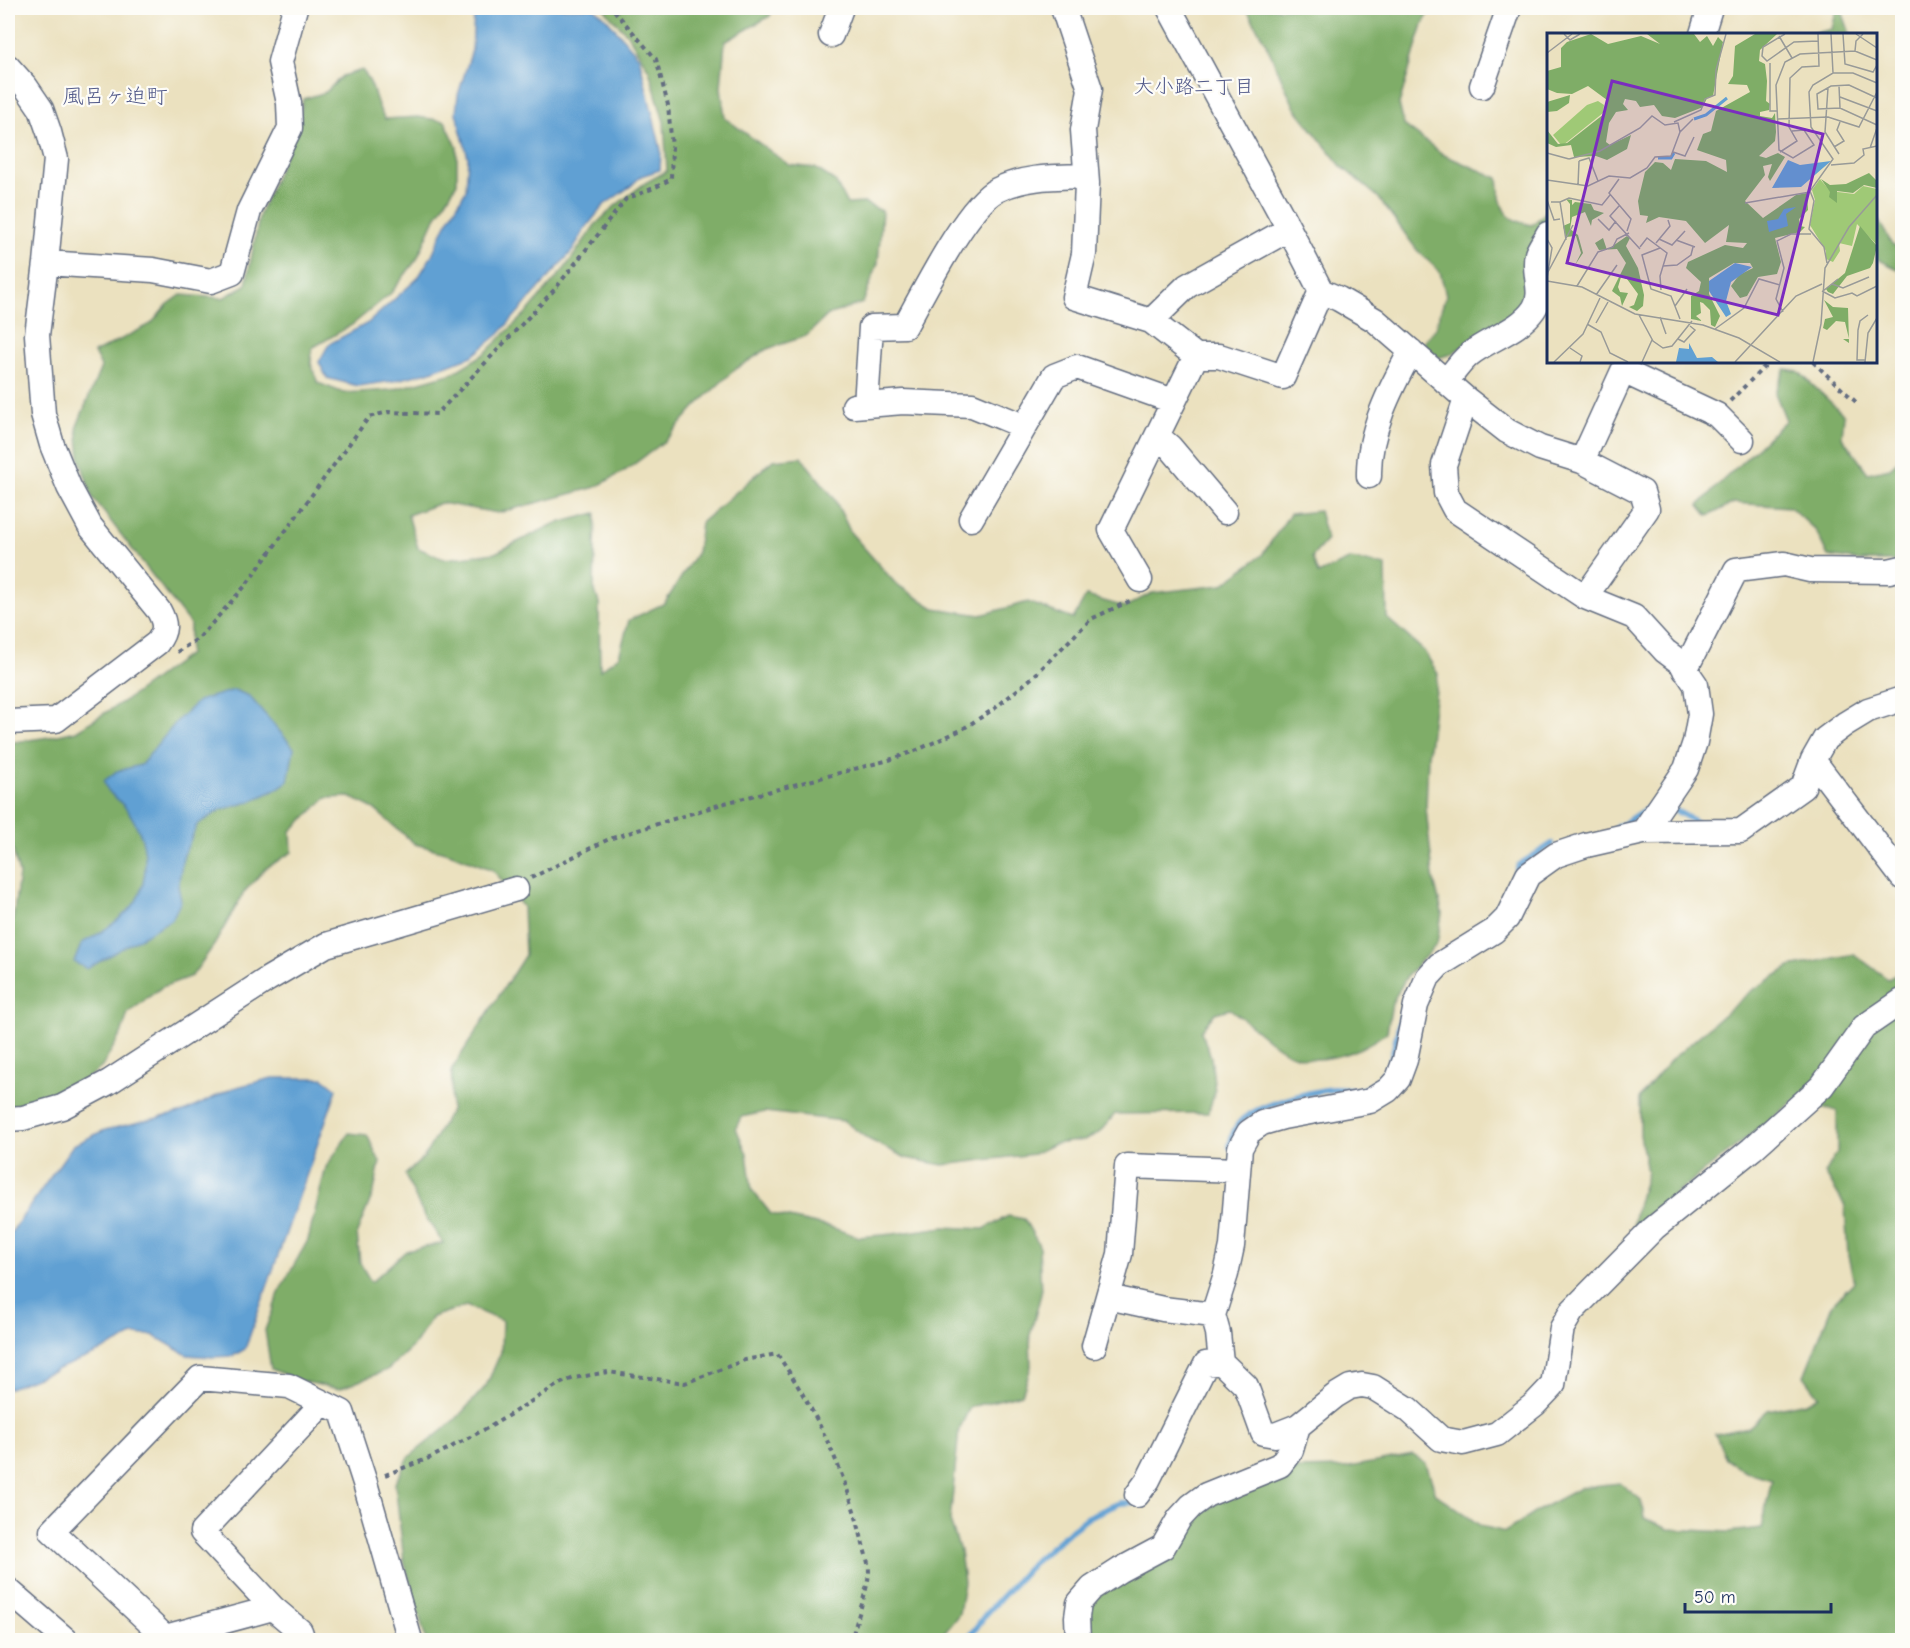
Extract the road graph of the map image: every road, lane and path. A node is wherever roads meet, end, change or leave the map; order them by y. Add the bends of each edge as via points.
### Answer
1 (295, 8) edge
2 (612, 8) edge
3 (840, 8) edge
4 (1063, 8) edge
5 (1169, 8) edge
6 (1509, 8) edge
7 (1710, 8) edge
8 (1702, 33) edge
9 (831, 35) dead end
10 (8, 67) edge
11 (1482, 86) dead end
12 (1086, 176) junction
13 (1289, 229) junction
14 (1547, 236) edge
15 (46, 263) junction
16 (1321, 291) junction
17 (1151, 321) junction
18 (1411, 351) junction
19 (1196, 356) junction
20 (1767, 363) edge
21 (1814, 363) edge
22 (1446, 382) junction
23 (1466, 399) junction
24 (1173, 401) junction
25 (1857, 403) dead end
26 (1717, 415) junction
27 (1023, 426) junction
28 (1156, 436) junction
29 (1742, 440) dead end
30 (1582, 461) junction
31 (1369, 476) dead end
32 (1225, 512) dead end
33 (971, 519) dead end
34 (1902, 568) edge
35 (1140, 580) joint
36 (1585, 597) junction
37 (172, 656) dead end
38 (1685, 669) junction
39 (1902, 699) edge
40 (8, 722) edge
41 (1813, 760) junction
42 (1643, 832) junction
43 (1902, 877) edge
44 (516, 889) joint
45 (1902, 1001) edge
46 (8, 1119) edge
47 (1238, 1170) junction
48 (1108, 1297) junction
49 (1213, 1315) junction
50 (1094, 1346) dead end
51 (1221, 1362) junction
52 (323, 1403) junction
53 (1298, 1426) junction
54 (365, 1483) junction
55 (1137, 1494) dead end
56 (8, 1590) edge
57 (273, 1608) junction
58 (66, 1641) edge
59 (303, 1641) edge
60 (410, 1641) edge
61 (855, 1641) edge
62 (1078, 1641) edge

1 - 15 street via 280,62 290,128 249,211 232,273 211,281 153,270
2 - 37 path via 656,59 668,105 671,178 626,199 555,289 436,414 388,412 369,417 246,585 199,638
3 - 9 street
4 - 12 street via 1090,89 1083,130
5 - 13 street
6 - 11 street
7 - 8 street
10 - 15 street via 41,109 56,159
12 - 17 street via 1084,254 1074,297
12 - 27 street via 1036,177 995,191 970,215 905,326 871,327 860,405 972,405
13 - 16 street
13 - 17 street via 1187,286
14 - 22 street via 1537,254 1536,307 1526,319 1469,354
15 - 40 street via 36,335 43,414 52,445 90,526 159,611 164,633 157,643 56,720
16 - 18 street via 1375,320
16 - 19 street via 1283,377 1219,356
17 - 19 street
18 - 22 street
18 - 31 street via 1376,429 1368,454
19 - 24 street
20 - 26 path
21 - 25 path
22 - 23 street
23 - 30 street via 1508,431 1540,448
23 - 36 street via 1444,465 1446,493 1455,510
24 - 27 street via 1077,367 1054,376
24 - 28 street
26 - 29 street
26 - 30 street via 1623,371
27 - 33 street
28 - 32 street
28 - 35 street via 1111,530
30 - 36 street via 1642,492 1647,509
34 - 38 street via 1889,572 1810,570 1784,564 1736,570
35 - 44 path via 1132,600 1090,619 1034,675 994,709 961,730 889,760 747,796 609,839
36 - 38 street via 1634,617
38 - 42 street via 1696,685 1700,714 1695,742 1686,769
39 - 41 street via 1868,710 1845,724 1825,739
41 - 42 street via 1803,787 1741,831
41 - 43 street
42 - 47 street via 1556,855 1528,875 1507,918 1494,931 1439,965 1428,977 1416,1005 1405,1060 1398,1079 1388,1090 1370,1101 1262,1123 1249,1132 1240,1148
44 - 46 street via 326,945 109,1082 62,1107
45 - 53 street via 1864,1027 1822,1086 1654,1228 1572,1311 1562,1328 1552,1384 1535,1404 1497,1434 1463,1443 1441,1439 1408,1409 1373,1387 1362,1385 1335,1396
47 - 48 street via 1127,1166 1120,1254
47 - 49 street via 1232,1246
48 - 49 street
48 - 50 street
49 - 51 street
51 - 53 street via 1246,1386 1263,1433 1275,1435
51 - 55 street via 1206,1364 1148,1480
52 - 54 street via 342,1412
52 - 57 street via 202,1532
52 - 57 street via 289,1386 200,1378 52,1531 165,1637
53 - 62 street via 1291,1450 1280,1465 1206,1495 1179,1519 1163,1547 1092,1588 1079,1603
54 - 60 street
54 - 61 path via 432,1457 574,1378 608,1372 685,1383 745,1360 777,1354 826,1440 859,1528 869,1572 853,1634
56 - 58 street
57 - 59 street via 300,1631

